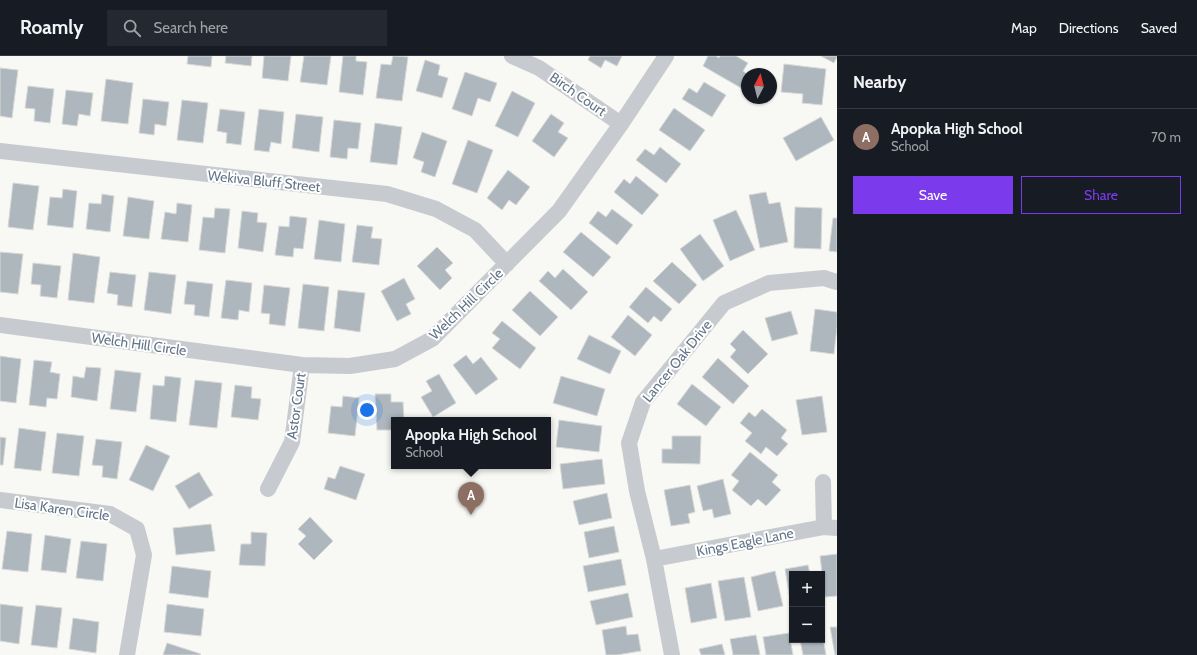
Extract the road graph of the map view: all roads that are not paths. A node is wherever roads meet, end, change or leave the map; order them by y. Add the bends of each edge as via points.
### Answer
1 (512, 56) edge
2 (666, 56) edge
3 (621, 124) junction
4 (0, 151) edge
5 (507, 264) junction
6 (837, 282) edge
7 (0, 325) edge
8 (302, 365) junction
9 (822, 482) dead end
10 (268, 489) dead end
11 (0, 500) edge
12 (830, 527) edge
13 (654, 559) junction
14 (127, 655) edge
15 (672, 655) edge

1 - 3 street, Birch Court via 539,68
2 - 3 street, Welch Hill Circle
3 - 5 street, Welch Hill Circle via 559,211
4 - 5 street, Wekiva Bluff Street via 387,194 436,209 475,230
5 - 8 street, Welch Hill Circle via 432,340 395,359 350,366
6 - 13 street, Lancer Oak Drive via 824,278 769,283 724,303 643,402 629,443 637,492
7 - 8 street, Welch Hill Circle
8 - 10 street, Astor Court via 292,442
9 - 12 street
11 - 14 street, Lisa Karen Circle via 110,514 137,529 144,555
12 - 13 street, Kings Eagle Lane
13 - 15 street, Lancer Oak Drive

